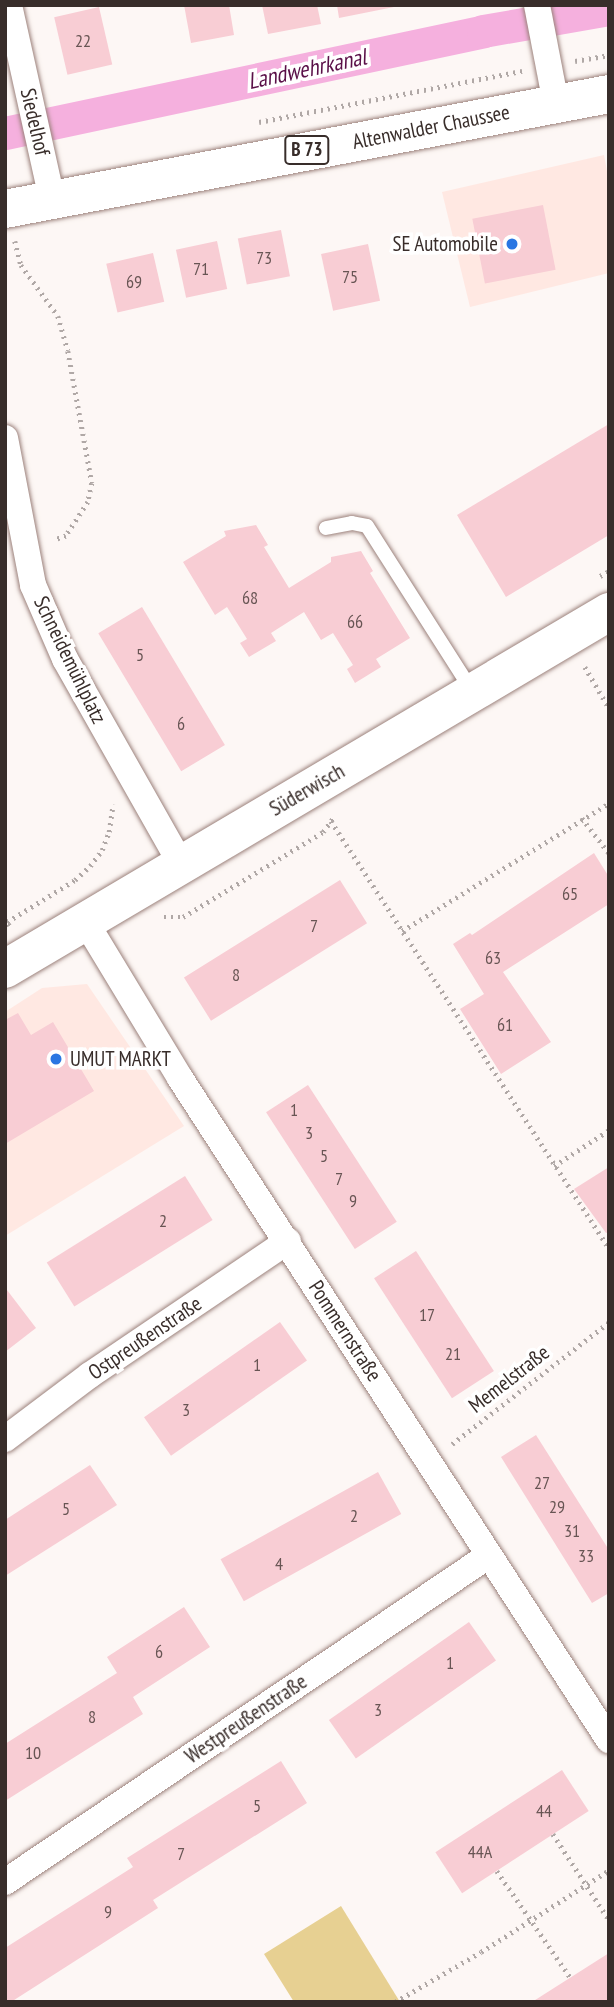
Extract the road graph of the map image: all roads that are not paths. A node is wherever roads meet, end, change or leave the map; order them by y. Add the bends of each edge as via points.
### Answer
1 (9, 5) edge
2 (537, 5) edge
3 (609, 94) edge
4 (556, 104) junction
5 (52, 199) junction
6 (6, 208) edge
7 (5, 438) edge
8 (326, 528) dead end
9 (609, 611) edge
10 (473, 692) junction
11 (181, 864) junction
12 (85, 921) junction
13 (5, 969) edge
14 (288, 1241) junction
15 (5, 1439) edge
16 (488, 1556) junction
17 (609, 1740) edge
18 (5, 1882) edge

1 - 5 street, Siedelhof
2 - 4 street
3 - 4 street, Altenwalder Chaussee / B 73
4 - 5 street, Altenwalder Chaussee / B 73
5 - 6 street, Altenwalder Chaussee / B 73
7 - 11 street, Schneidemühlplatz via 33,585 65,659
8 - 10 lane via 352,523 368,526
9 - 10 street, Süderwisch
10 - 11 street, Süderwisch
11 - 12 street, Süderwisch
12 - 13 street, Süderwisch
12 - 14 street, Pommernstraße via 180,1078
14 - 15 street, Ostpreußenstraße via 90,1375
14 - 16 street, Pommernstraße
16 - 17 street, Pommernstraße
16 - 18 street, Westpreußenstraße

